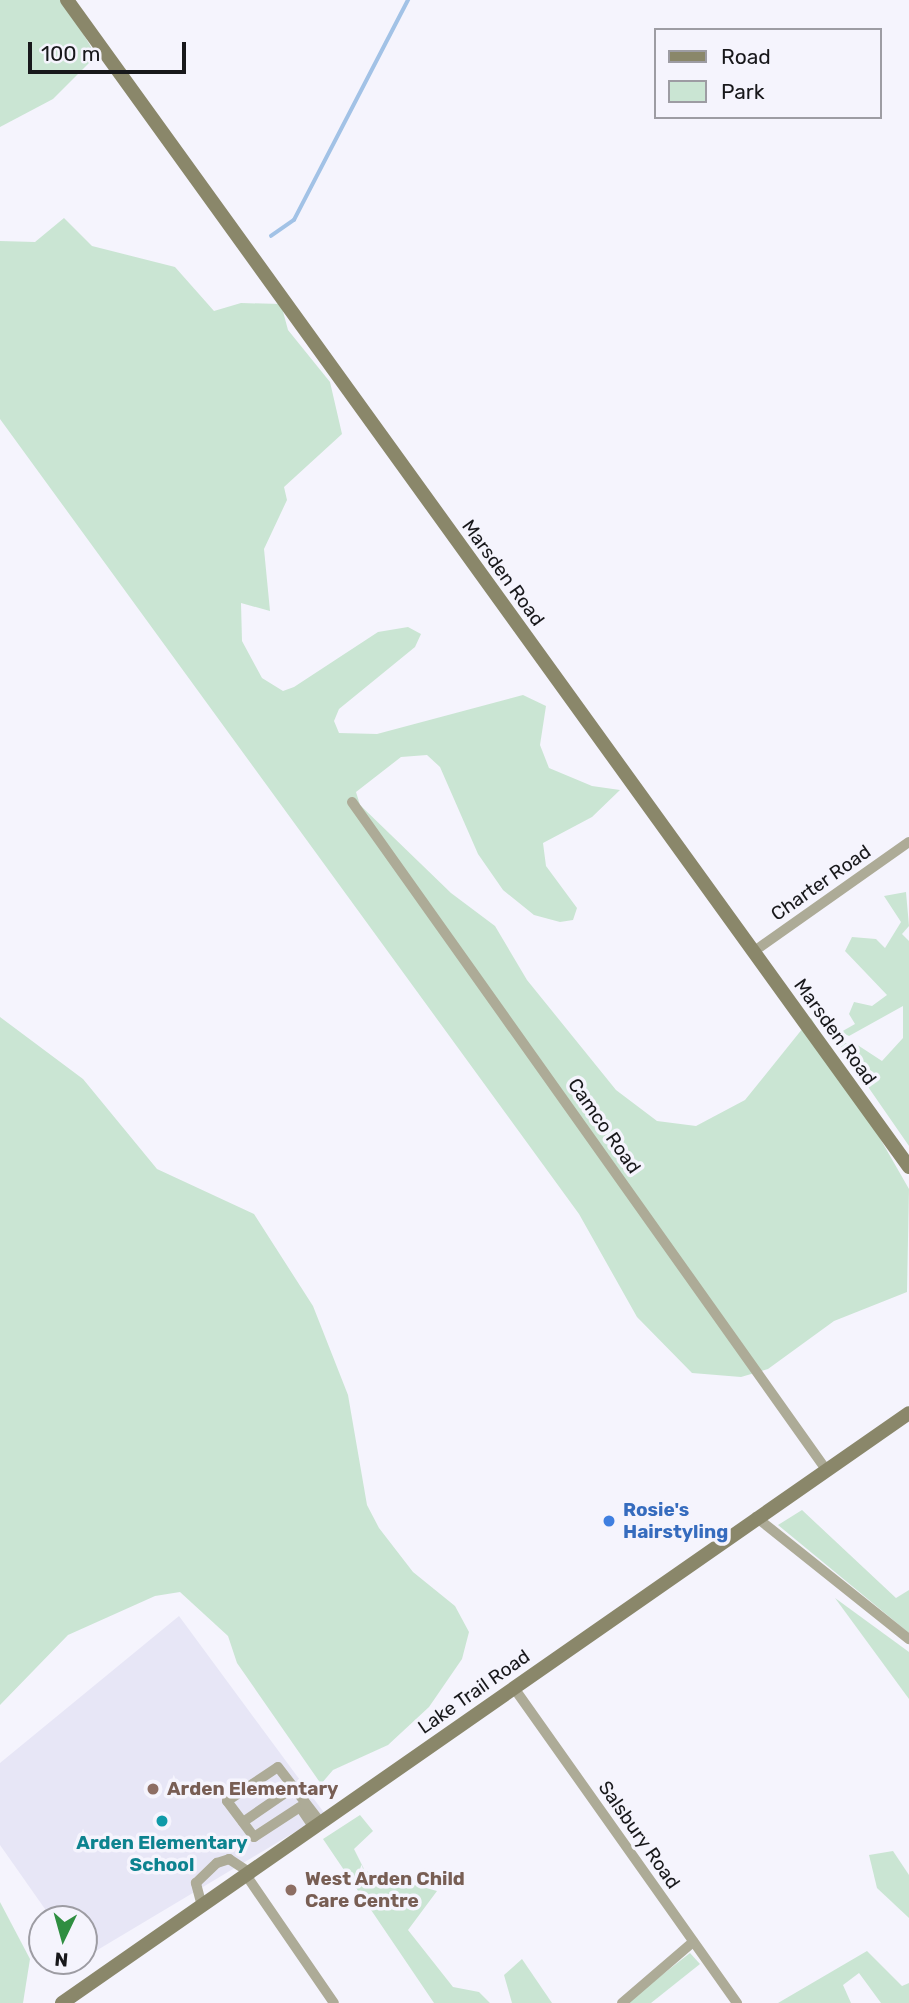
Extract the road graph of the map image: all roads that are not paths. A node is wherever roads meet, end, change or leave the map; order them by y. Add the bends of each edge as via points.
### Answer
1 (67, 0) edge
2 (352, 802) dead end
3 (909, 842) edge
4 (753, 953) junction
5 (909, 1167) edge
6 (909, 1413) edge
7 (827, 1471) junction
8 (756, 1517) junction
9 (909, 1639) edge
10 (514, 1688) junction
11 (294, 1787) junction
12 (243, 1822) junction
13 (317, 1825) junction
14 (248, 1874) junction
15 (202, 1906) junction
16 (694, 1942) junction
17 (62, 2003) edge
18 (334, 2003) edge
19 (622, 2003) edge
20 (737, 2003) edge

1 - 4 street, Marsden Road
2 - 7 street, Camco Road
3 - 4 street, Charter Road
4 - 5 street, Marsden Road
6 - 7 street, Lake Trail Road
7 - 8 street, Lake Trail Road
8 - 9 street
8 - 10 street, Lake Trail Road
10 - 13 street, Lake Trail Road
10 - 16 street, Salsbury Road
11 - 12 street
11 - 12 street via 278,1767 268,1773 228,1801
11 - 13 street
12 - 13 street via 254,1837 300,1807
13 - 14 street, Lake Trail Road
14 - 15 street, Lake Trail Road
14 - 15 street via 229,1859 217,1863 196,1884
14 - 18 street
15 - 17 street, Lake Trail Road
16 - 19 street
16 - 20 street, Salsbury Road

